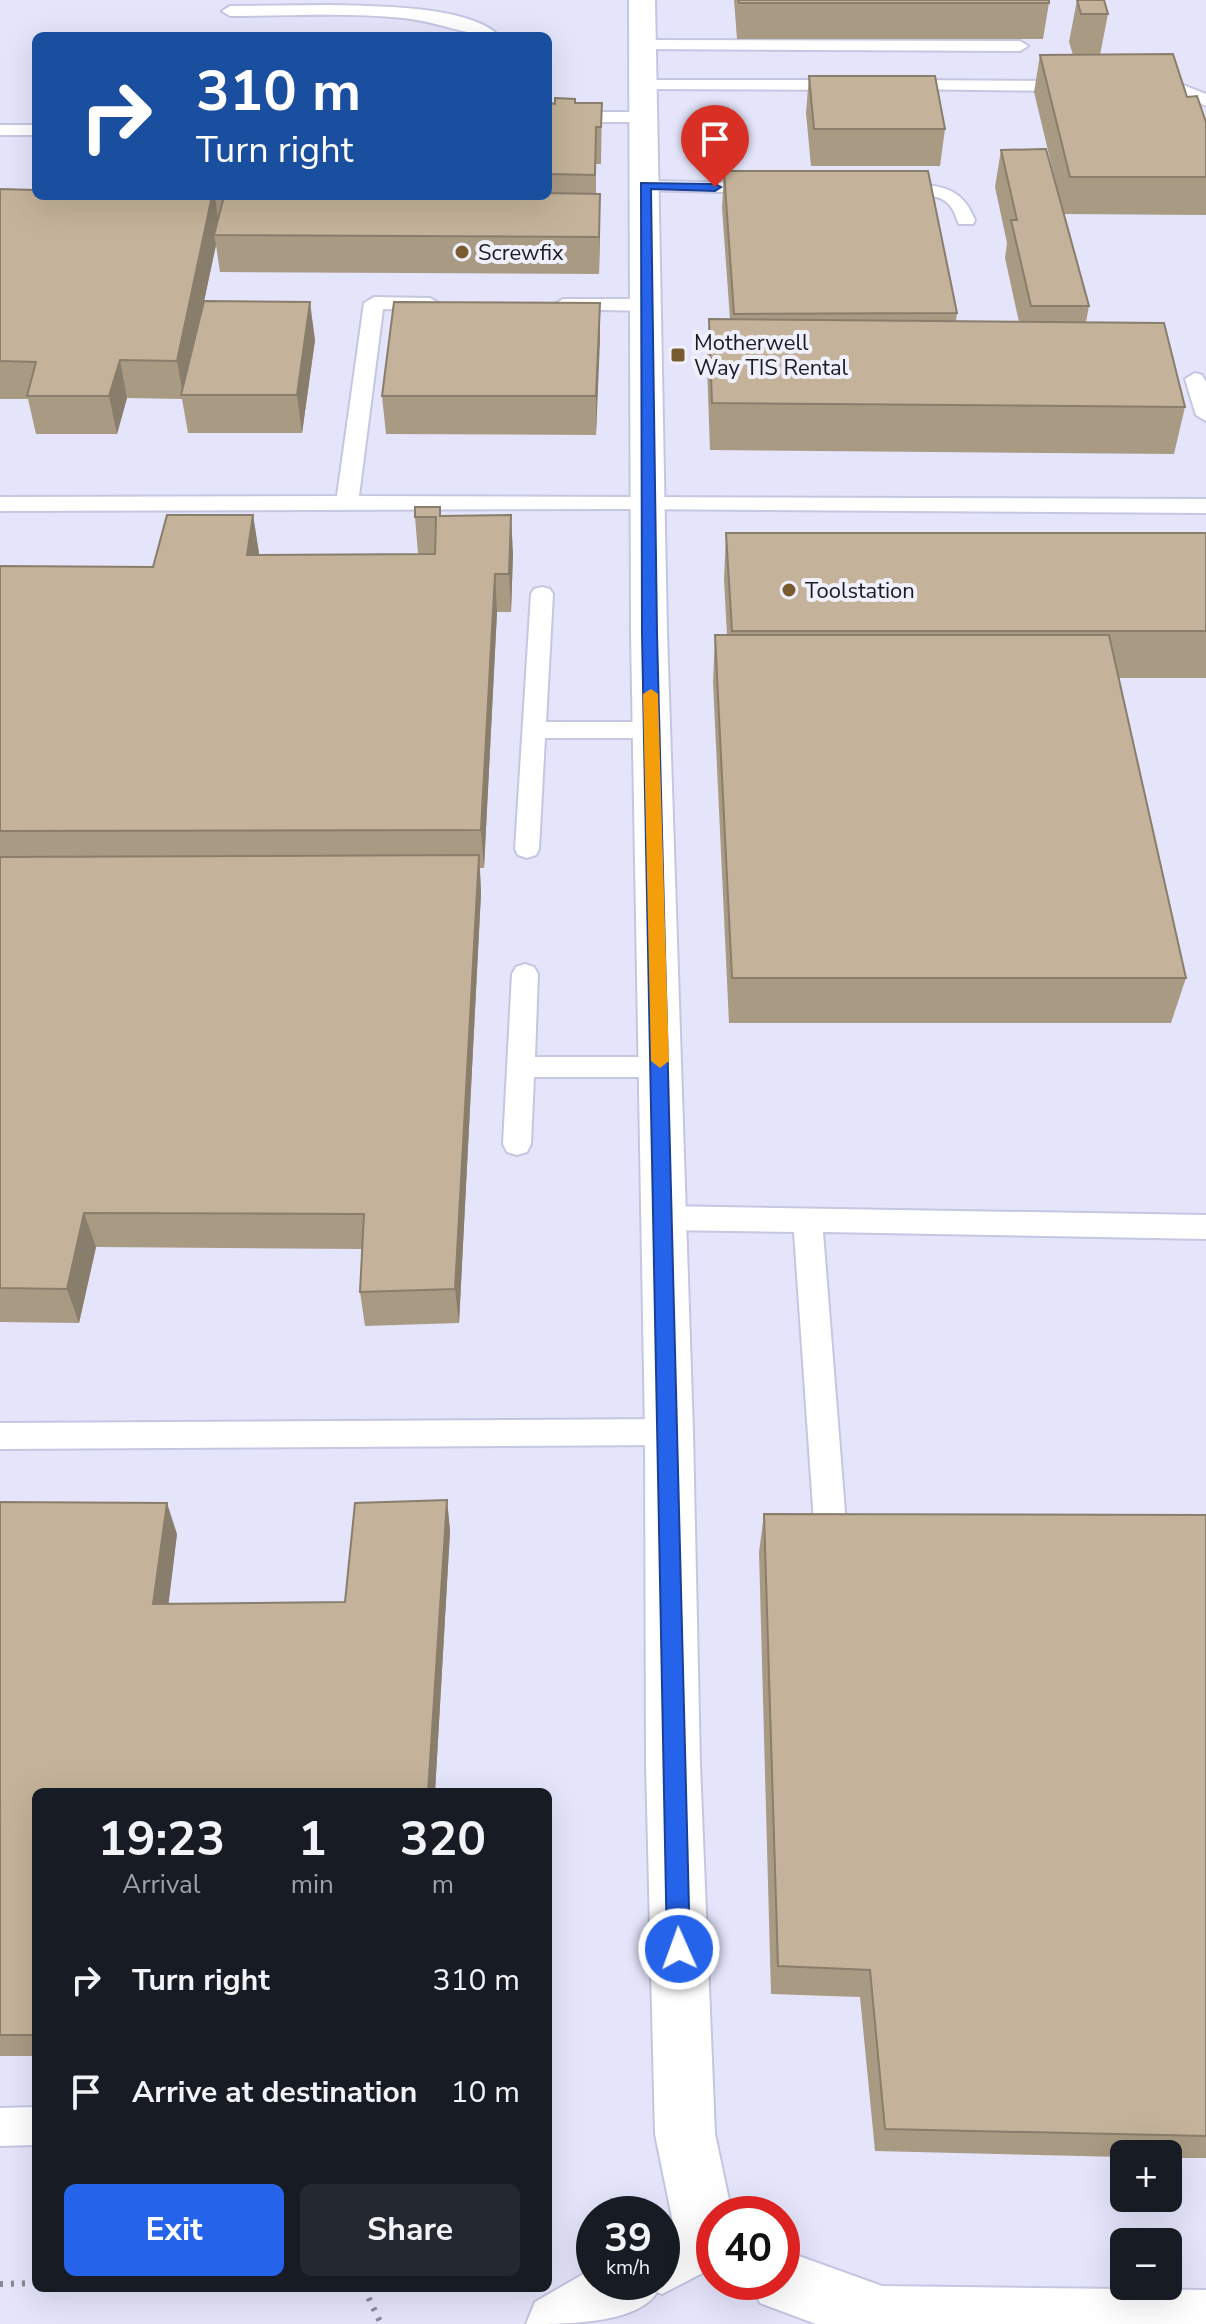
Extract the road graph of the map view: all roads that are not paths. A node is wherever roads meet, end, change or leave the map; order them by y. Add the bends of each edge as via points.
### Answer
1 (642, 0) edge
2 (230, 11) dead end
3 (485, 32) edge
4 (1020, 46) dead end
5 (643, 82) junction
6 (1084, 86) edge
7 (1132, 86) edge
8 (1206, 101) edge
9 (552, 116) edge
10 (0, 130) edge
11 (32, 130) edge
12 (645, 186) junction
13 (779, 189) edge
14 (873, 191) edge
15 (966, 220) dead end
16 (450, 304) edge
17 (541, 304) edge
18 (647, 305) junction
19 (1195, 379) dead end
20 (1206, 415) edge
21 (650, 502) junction
22 (0, 504) edge
23 (347, 504) junction
24 (1206, 506) edge
25 (542, 594) dead end
26 (534, 730) junction
27 (652, 730) junction
28 (527, 849) dead end
29 (525, 974) dead end
30 (519, 1067) junction
31 (660, 1067) junction
32 (517, 1144) dead end
33 (663, 1218) junction
34 (808, 1221) junction
35 (1206, 1227) edge
36 (669, 1432) junction
37 (0, 1436) edge
38 (831, 1537) edge
39 (32, 2126) edge
40 (0, 2127) edge
41 (694, 2247) edge
42 (800, 2287) edge
43 (599, 2300) edge
44 (1206, 2321) edge
45 (557, 2324) edge

1 - 5 street
2 - 3 lane via 432,14
4 - 5 lane
5 - 6 lane
5 - 9 lane
5 - 12 street
7 - 8 lane via 1164,86
10 - 11 lane
12 - 13 lane
12 - 18 street
14 - 15 lane via 945,192 962,206
16 - 23 lane via 374,303
17 - 18 lane
18 - 21 street
19 - 20 lane
21 - 23 lane
21 - 24 lane
21 - 27 street
22 - 23 lane
25 - 26 lane
26 - 27 lane
26 - 28 lane
27 - 31 street
29 - 30 lane
30 - 31 lane
30 - 32 lane
31 - 33 street
33 - 34 lane
33 - 36 street
34 - 35 lane
34 - 38 lane
36 - 37 lane
36 - 41 street via 673,1764 685,2134
39 - 40 lane
42 - 44 street via 882,2317
43 - 45 street

